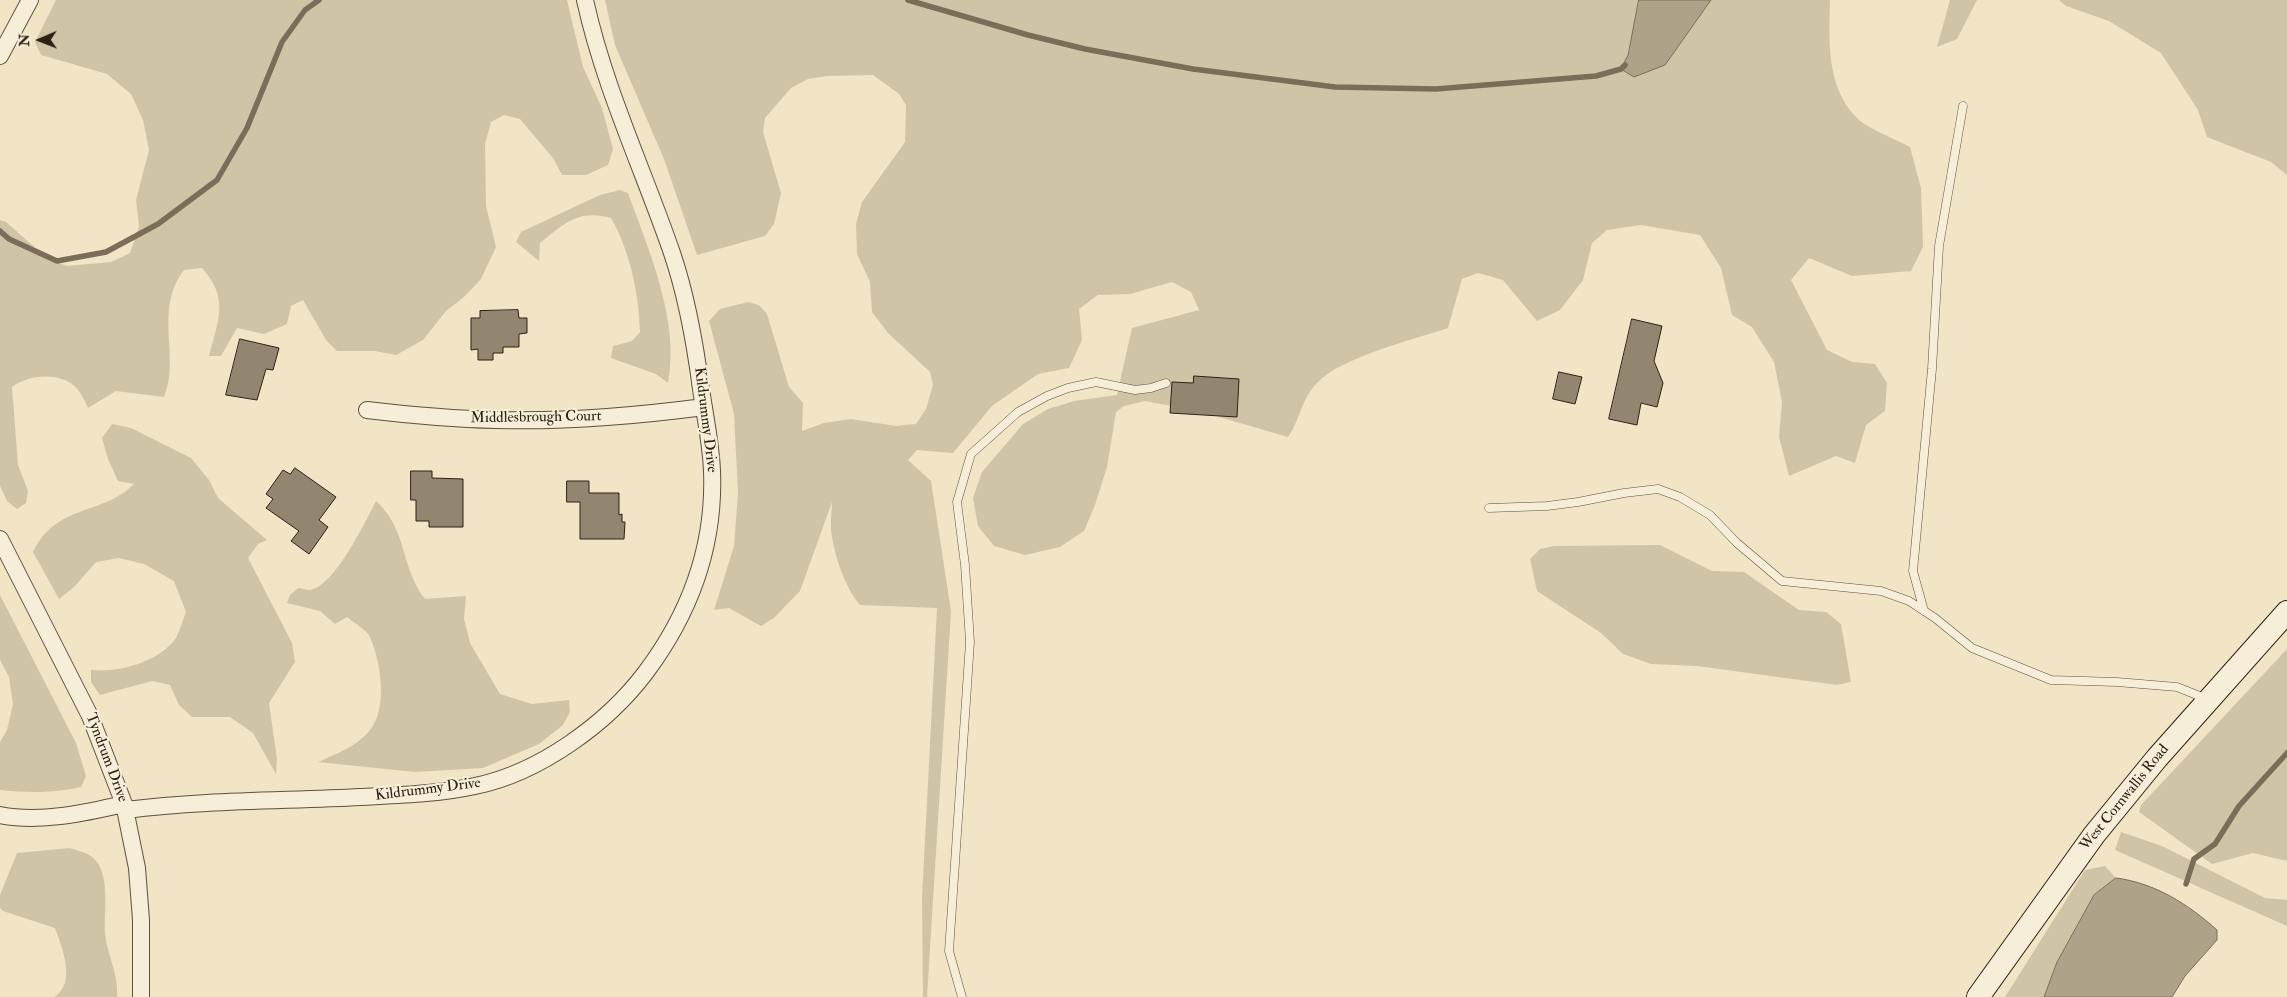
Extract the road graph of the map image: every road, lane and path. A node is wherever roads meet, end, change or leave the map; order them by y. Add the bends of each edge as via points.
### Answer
1 (30, 0) edge
2 (586, 0) edge
3 (0, 56) edge
4 (1963, 106) dead end
5 (1166, 383) dead end
6 (704, 407) junction
7 (367, 410) dead end
8 (1489, 508) dead end
9 (0, 539) edge
10 (1924, 611) junction
11 (2287, 612) edge
12 (2209, 700) junction
13 (125, 807) junction
14 (0, 815) edge
15 (141, 997) edge
16 (962, 997) edge
17 (1978, 997) edge

1 - 3 street
2 - 6 street, Kildrummy Drive via 604,66 680,277
4 - 10 lane via 1939,246 1932,369 1913,571
5 - 16 lane via 1135,390 1096,382 1068,388 1018,412 971,454 957,502 970,642 949,951
6 - 7 street, Middlesbrough Court via 620,416 524,420 463,419
6 - 13 street, Kildrummy Drive via 712,466 711,515 693,591 667,643 643,676 618,706 589,730 518,772 462,789 398,795
8 - 10 lane via 1547,506 1658,489 1710,515 1782,581 1881,591 1909,601
9 - 13 street, Tyndrum Drive via 90,716
10 - 12 lane via 1972,648 2051,680 2177,687
11 - 12 street, West Cornwallis Road
12 - 17 street, West Cornwallis Road via 2094,835
13 - 14 street, Kildrummy Drive via 18,819
13 - 15 street, Tyndrum Drive via 137,868

